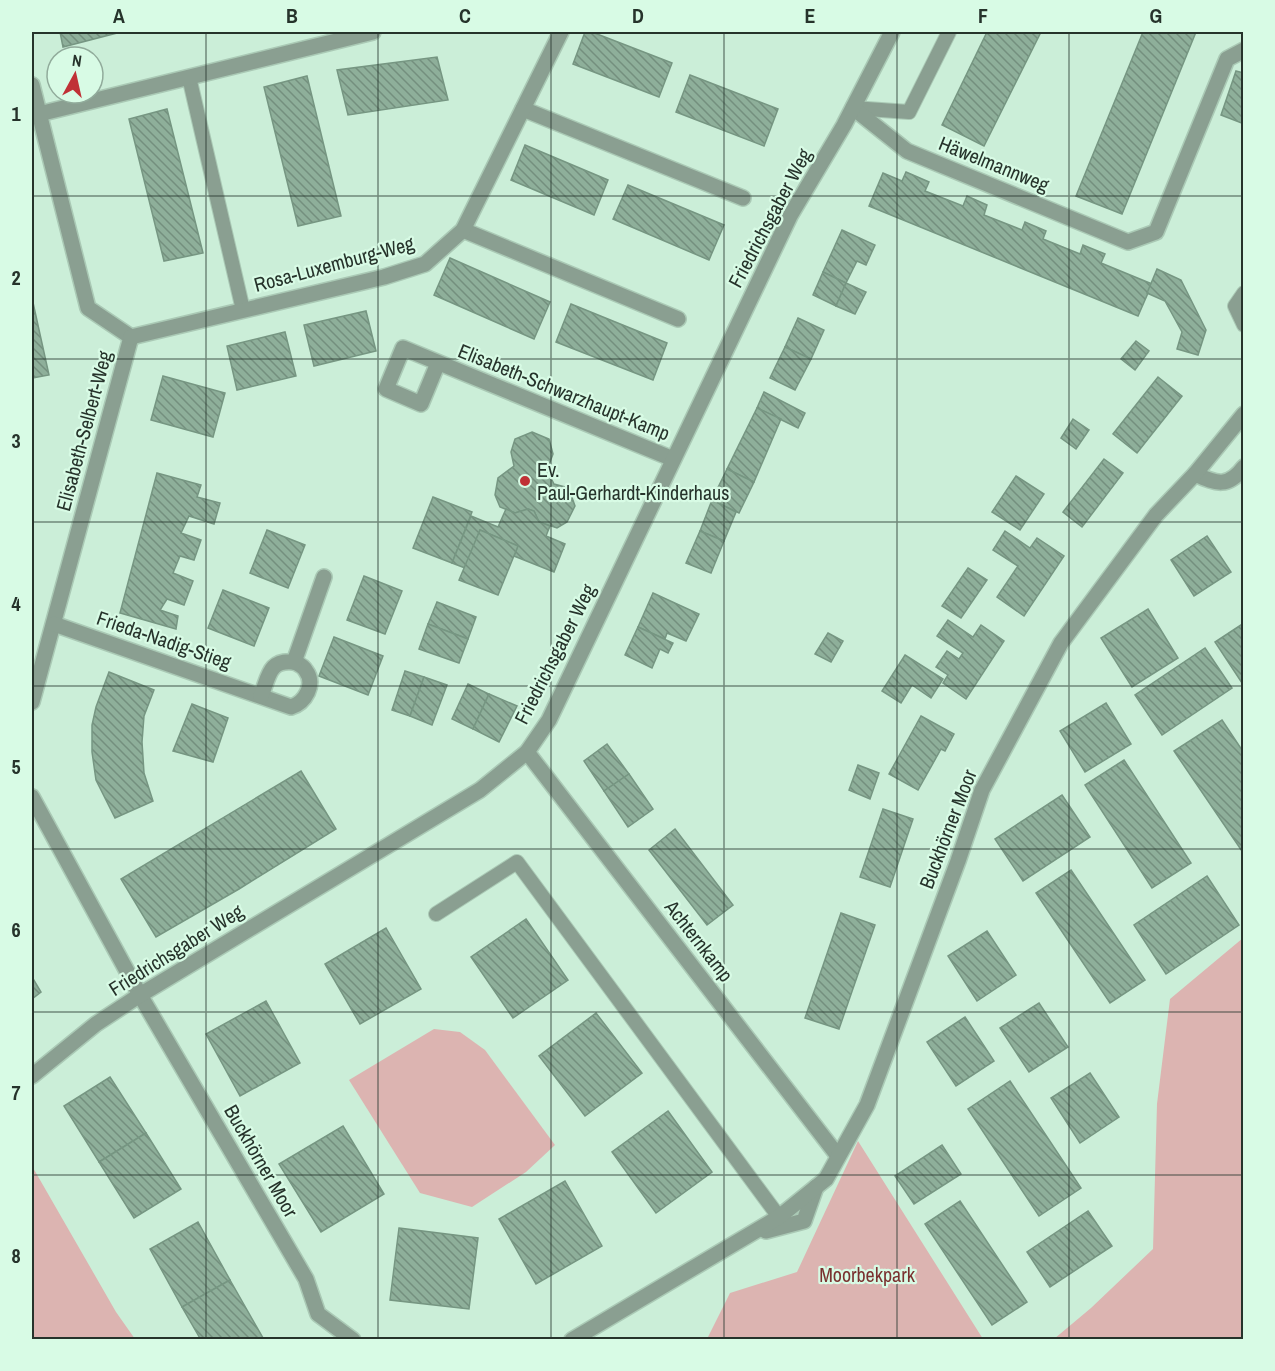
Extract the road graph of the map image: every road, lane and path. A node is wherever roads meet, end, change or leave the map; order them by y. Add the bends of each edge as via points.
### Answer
1 (373, 32) edge
2 (561, 32) edge
3 (892, 32) edge
4 (949, 32) edge
5 (1244, 50) edge
6 (189, 77) junction
7 (32, 85) edge
8 (853, 108) junction
9 (523, 109) junction
10 (39, 114) junction
11 (743, 198) dead end
12 (463, 230) junction
13 (1244, 293) edge
14 (243, 310) junction
15 (678, 319) dead end
16 (1244, 326) edge
17 (131, 337) junction
18 (438, 363) dead end
19 (1244, 414) edge
20 (674, 459) junction
21 (1244, 467) edge
22 (1195, 474) junction
23 (324, 577) dead end
24 (54, 624) junction
25 (294, 662) junction
26 (261, 696) junction
27 (32, 702) edge
28 (527, 752) junction
29 (32, 797) edge
30 (436, 914) dead end
31 (140, 994) junction
32 (32, 1076) edge
33 (838, 1156) junction
34 (816, 1187) junction
35 (779, 1217) junction
36 (746, 1237) junction
37 (353, 1340) edge
38 (572, 1340) edge

1 - 6 street
2 - 9 street, Rosa-Luxemburg-Weg
3 - 8 street, Friedrichsgaber Weg
4 - 8 lane via 909,112
5 - 8 street, Häwelmannweg via 1227,58 1156,232 1128,242 907,151
6 - 10 street
6 - 14 lane
7 - 10 street, Elisabeth-Selbert-Weg
8 - 20 street, Friedrichsgaber Weg via 790,216
9 - 11 street
9 - 12 street, Rosa-Luxemburg-Weg
10 - 17 street, Elisabeth-Selbert-Weg via 88,308
12 - 14 street, Rosa-Luxemburg-Weg via 425,264
12 - 15 street
13 - 16 lane via 1235,306
14 - 17 street, Rosa-Luxemburg-Weg
17 - 24 street, Elisabeth-Selbert-Weg
18 - 20 street, Elisabeth-Schwarzhaupt-Kamp
19 - 22 street, Buckhörner Moor
20 - 28 street, Friedrichsgaber Weg via 549,720
21 - 22 street via 1237,476 1219,483
22 - 33 street, Buckhörner Moor via 1156,515 1061,643 982,790 867,1105
23 - 25 street
24 - 26 street, Frieda-Nadig-Stieg
24 - 27 street, Elisabeth-Selbert-Weg
25 - 26 street via 282,660 275,664
25 - 26 street, Frieda-Nadig-Stieg via 309,677 308,694 303,700 291,707
28 - 31 street, Friedrichsgaber Weg via 480,790
28 - 33 street, Achternkamp
29 - 31 street
30 - 35 lane via 517,862
31 - 32 street, Friedrichsgaber Weg
31 - 37 street, Buckhörner Moor via 306,1279 318,1314
33 - 34 street, Buckhörner Moor via 826,1179
34 - 35 street, Buckhörner Moor
34 - 36 street via 804,1221
35 - 36 street, Buckhörner Moor
36 - 38 street, Buckhörner Moor

